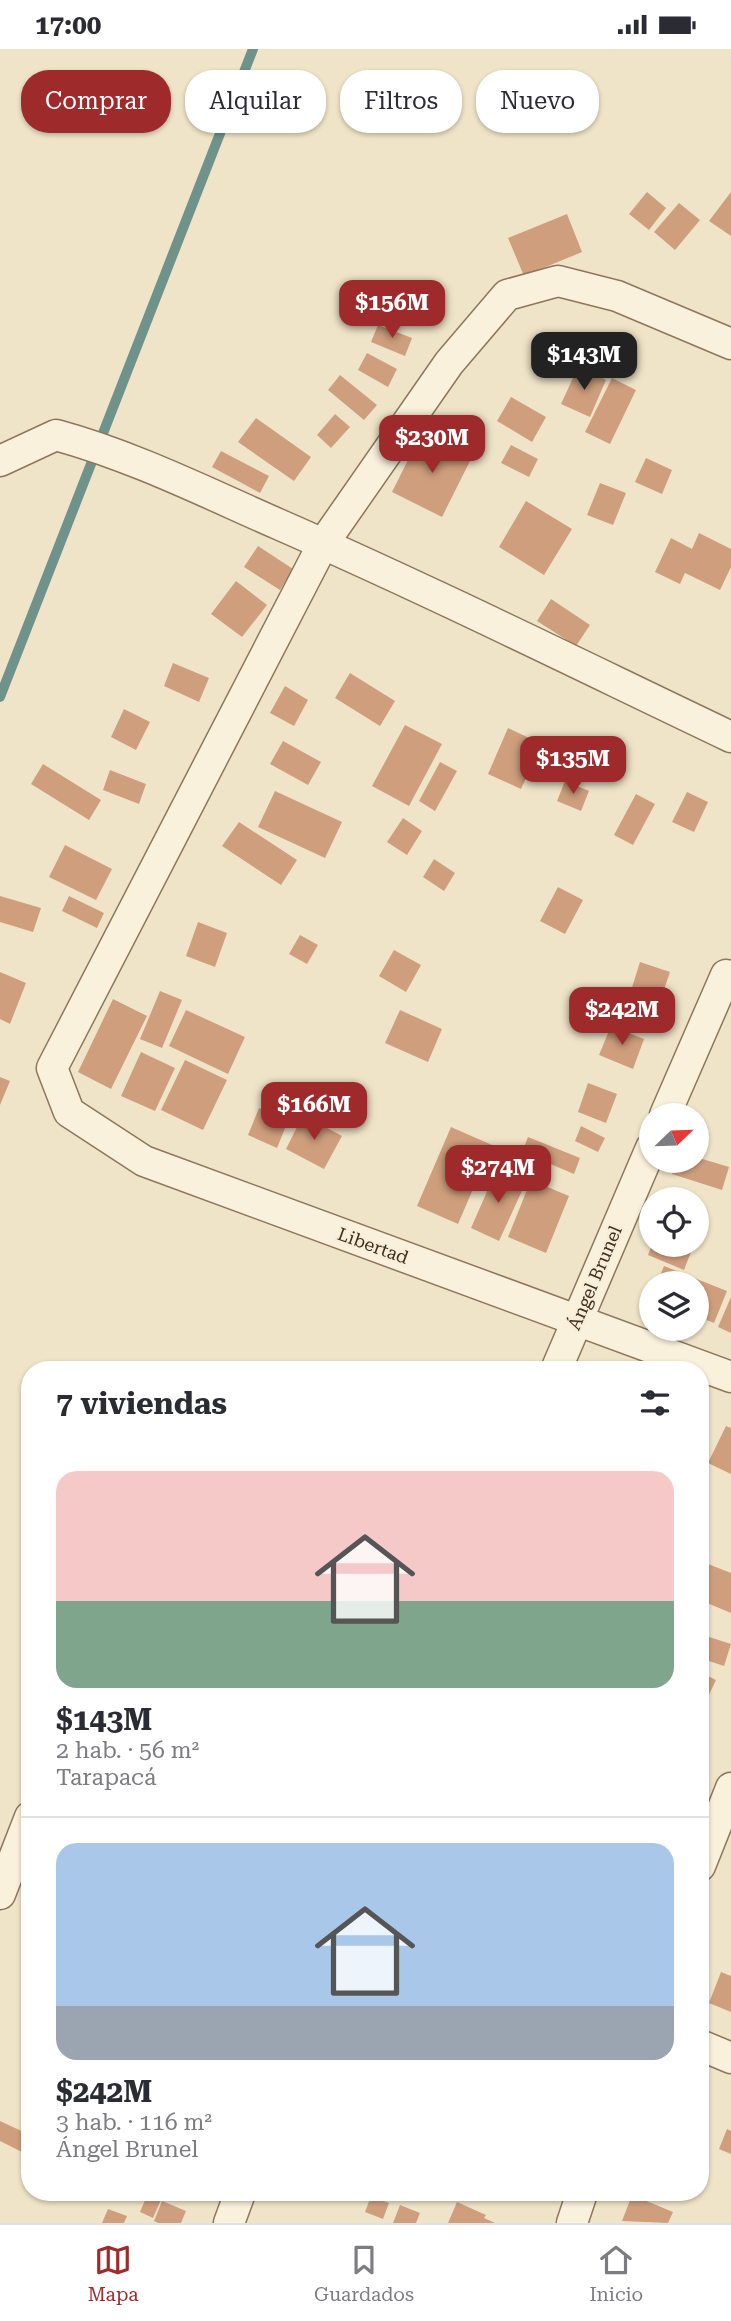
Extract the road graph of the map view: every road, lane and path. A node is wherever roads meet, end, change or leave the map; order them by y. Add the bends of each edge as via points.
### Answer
1 (731, 344) edge
2 (0, 461) edge
3 (323, 544) junction
4 (731, 737) edge
5 (726, 975) dead end
6 (670, 1103) edge
7 (640, 1173) edge
8 (576, 1321) junction
9 (560, 1361) edge
10 (687, 1361) edge
11 (709, 1369) edge
12 (731, 1377) edge
13 (731, 1788) edge
14 (21, 1840) edge
15 (709, 1843) edge
16 (0, 1894) edge
17 (709, 2049) edge
18 (731, 2058) edge
19 (237, 2201) edge
20 (579, 2201) edge
21 (229, 2223) edge
22 (572, 2223) edge

1 - 3 street via 617,296 558,281 507,295 449,363
2 - 3 street via 55,435 162,473
3 - 4 street
3 - 8 street, Libertad via 52,1067 69,1112 144,1161
5 - 6 street
7 - 8 street, Ángel Brunel
8 - 9 street, Ángel Brunel
8 - 10 street, Libertad
11 - 12 street, Libertad
13 - 15 street
14 - 16 street
17 - 18 street
19 - 21 street
20 - 22 street

